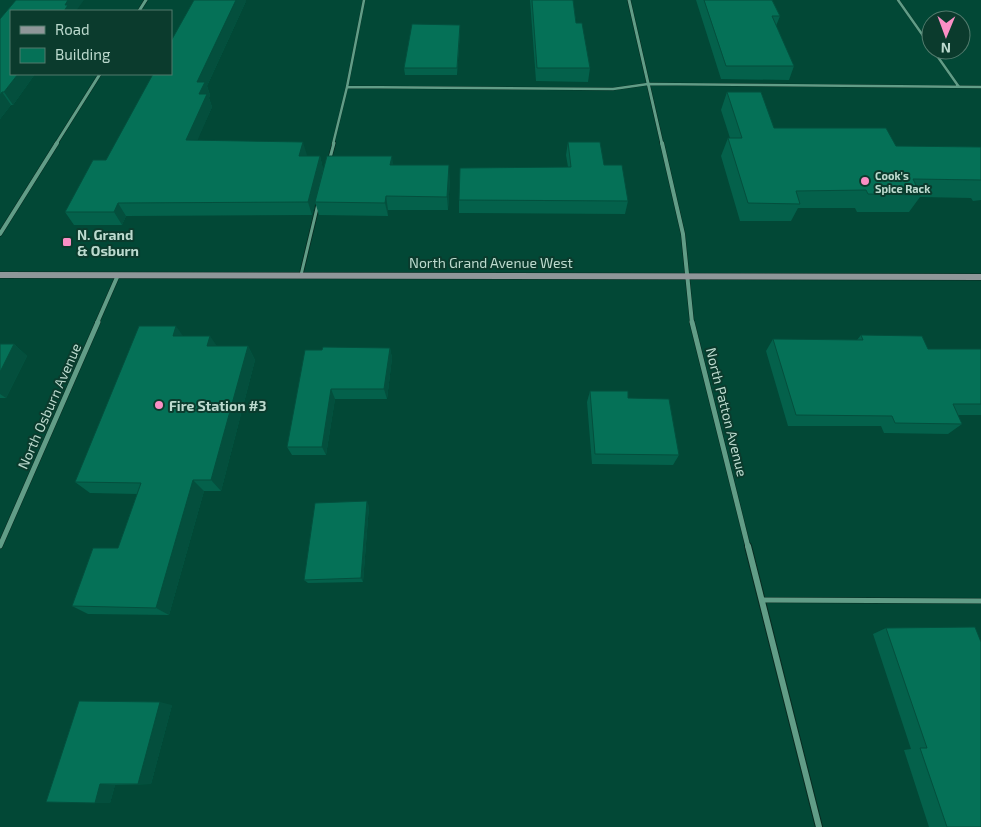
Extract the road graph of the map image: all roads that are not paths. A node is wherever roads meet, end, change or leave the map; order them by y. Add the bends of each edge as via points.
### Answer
1 (364, 0) edge
2 (629, 0) edge
3 (898, 0) edge
4 (921, 33) edge
5 (940, 60) edge
6 (99, 75) edge
7 (648, 84) junction
8 (959, 86) junction
9 (347, 87) junction
10 (981, 87) edge
11 (329, 160) edge
12 (320, 196) edge
13 (0, 234) edge
14 (0, 275) edge
15 (118, 275) junction
16 (301, 275) junction
17 (686, 276) junction
18 (981, 277) edge
19 (0, 546) edge
20 (763, 600) junction
21 (981, 601) edge
22 (819, 827) edge

1 - 9 lane
2 - 7 street, North Patton Avenue
3 - 4 lane
5 - 8 lane
6 - 13 street
7 - 8 lane
7 - 9 lane via 613,89
7 - 17 street, North Patton Avenue via 683,234
8 - 10 lane
9 - 11 lane
12 - 16 lane
14 - 15 main road, North Grand Avenue West
15 - 16 main road, North Grand Avenue West
15 - 19 street, North Osburn Avenue
16 - 17 main road, North Grand Avenue West
17 - 18 main road, North Grand Avenue West
17 - 20 street, North Patton Avenue via 693,330
20 - 21 lane
20 - 22 street, North Patton Avenue

